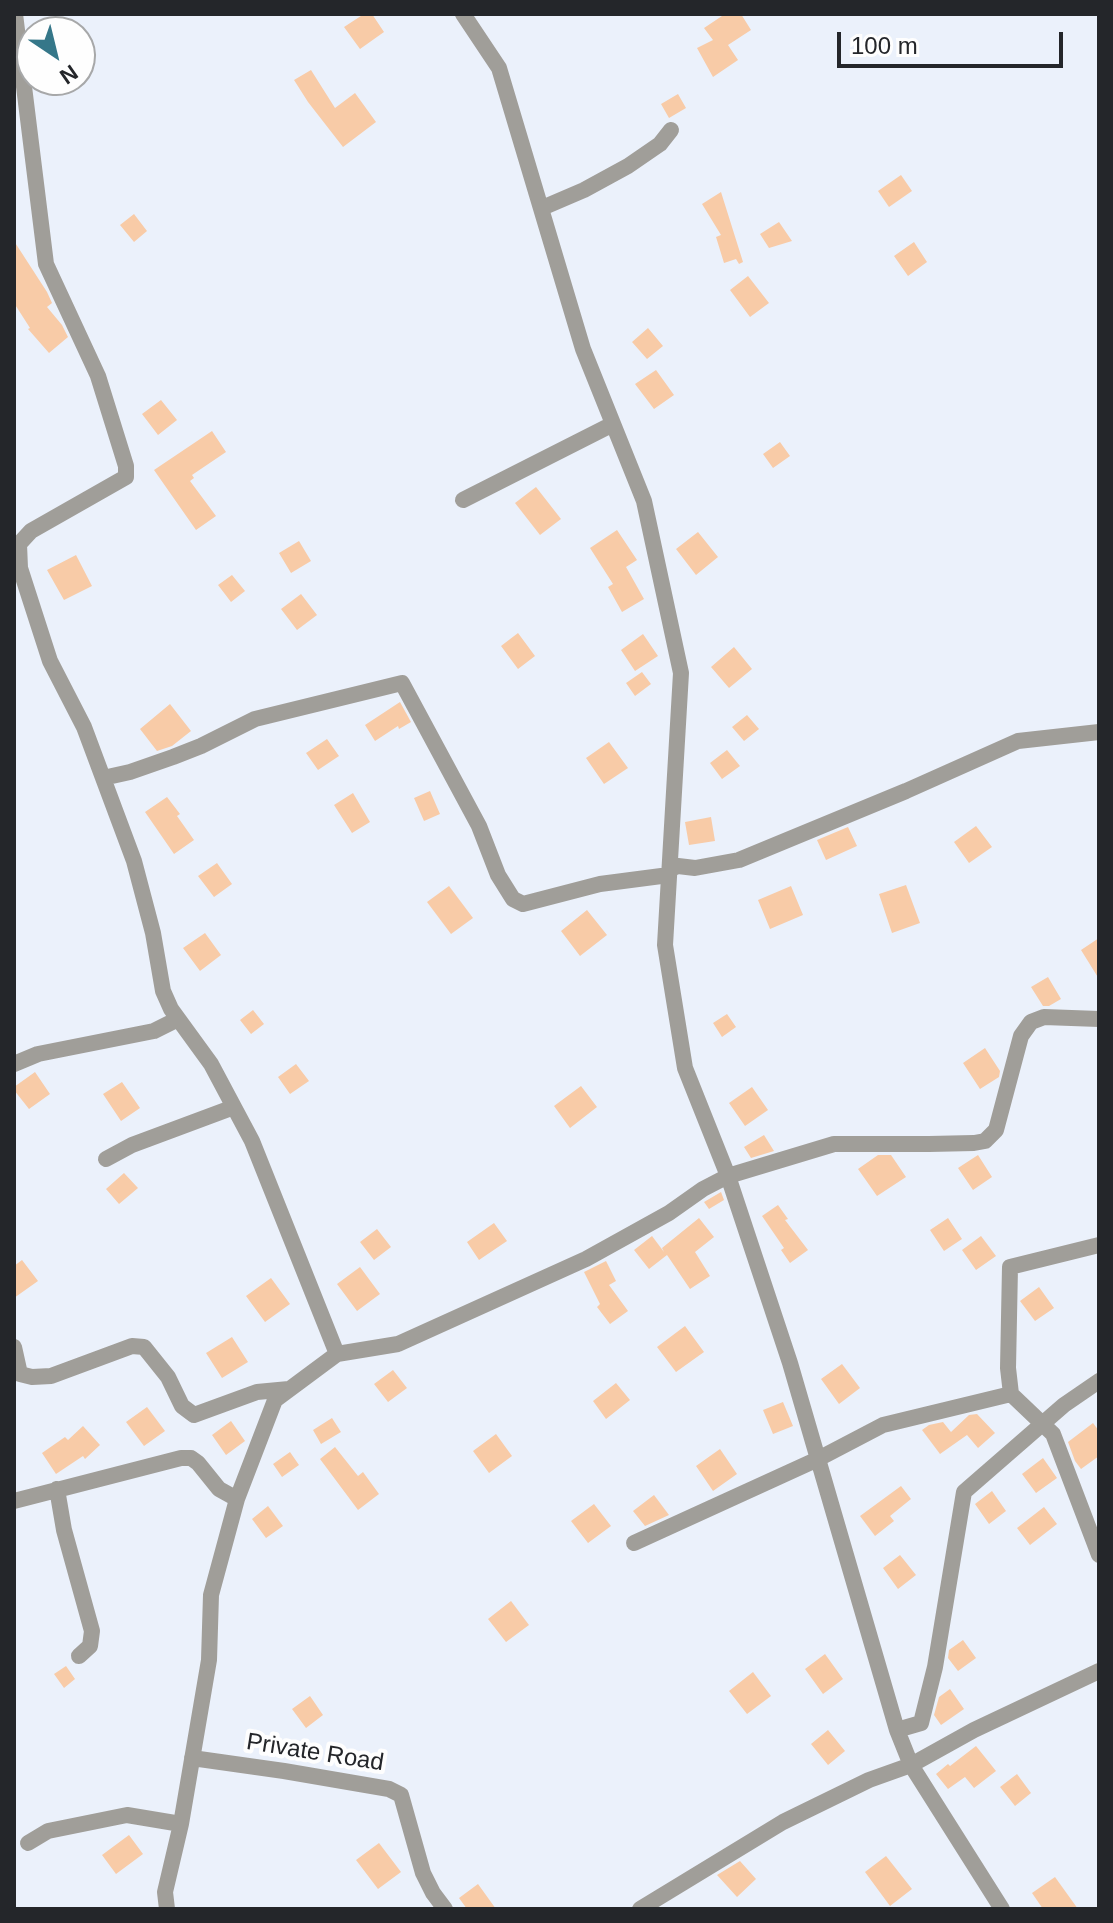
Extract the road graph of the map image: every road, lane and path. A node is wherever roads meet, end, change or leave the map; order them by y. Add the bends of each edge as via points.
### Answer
1 (15, 14) edge
2 (463, 14) edge
3 (671, 130) dead end
4 (542, 208) junction
5 (613, 424) junction
6 (463, 500) dead end
7 (1099, 732) edge
8 (103, 778) junction
9 (670, 872) junction
10 (178, 1019) junction
11 (1099, 1019) edge
12 (14, 1064) edge
13 (234, 1107) junction
14 (106, 1159) dead end
15 (728, 1176) junction
16 (1099, 1245) edge
17 (14, 1347) edge
18 (337, 1354) junction
19 (1099, 1381) edge
20 (290, 1389) junction
21 (1011, 1394) junction
22 (1042, 1424) junction
23 (818, 1459) junction
24 (57, 1489) junction
25 (237, 1499) junction
26 (14, 1501) edge
27 (634, 1543) dead end
28 (1099, 1555) edge
29 (79, 1656) dead end
30 (1099, 1671) edge
31 (897, 1730) junction
32 (192, 1758) junction
33 (911, 1765) junction
34 (181, 1824) junction
35 (28, 1843) dead end
36 (167, 1909) edge
37 (445, 1909) edge
38 (640, 1909) edge
39 (1002, 1909) edge

1 - 8 street via 46,264 98,376 126,466 126,477 31,531 19,544 20,568 50,661
2 - 4 street via 499,68
3 - 4 street via 628,166
4 - 5 street via 583,349
5 - 6 street
5 - 9 street via 644,501 681,673
7 - 9 street via 1018,741 739,860 678,866
8 - 9 street via 173,757 255,719 402,683 513,899 523,904
8 - 10 street via 134,861 163,991
9 - 15 street via 665,945 685,1068
10 - 12 street via 154,1031 38,1054
10 - 13 street
11 - 15 street via 1044,1017 1031,1022 1021,1036 996,1130 985,1141 834,1144
13 - 14 street
13 - 18 street
15 - 18 street via 586,1259 398,1344
15 - 23 street
16 - 21 street via 1010,1267
17 - 20 street via 20,1374 32,1377 51,1376 132,1346 144,1347 182,1406 194,1415 257,1392
18 - 20 street
19 - 22 street
20 - 25 street via 275,1400
21 - 22 street
21 - 23 street via 883,1425
22 - 28 street via 1053,1434
22 - 31 street via 964,1492 921,1723
23 - 27 street
23 - 31 street
24 - 25 street via 191,1458 219,1489
24 - 26 street
24 - 29 street via 92,1631 90,1646
25 - 32 street via 211,1595 209,1660
30 - 33 street
31 - 33 street
32 - 34 street
32 - 37 street, Private Road via 401,1795 423,1873
33 - 38 street via 783,1822
33 - 39 street
34 - 35 street via 127,1815 48,1831
34 - 36 street via 165,1892

